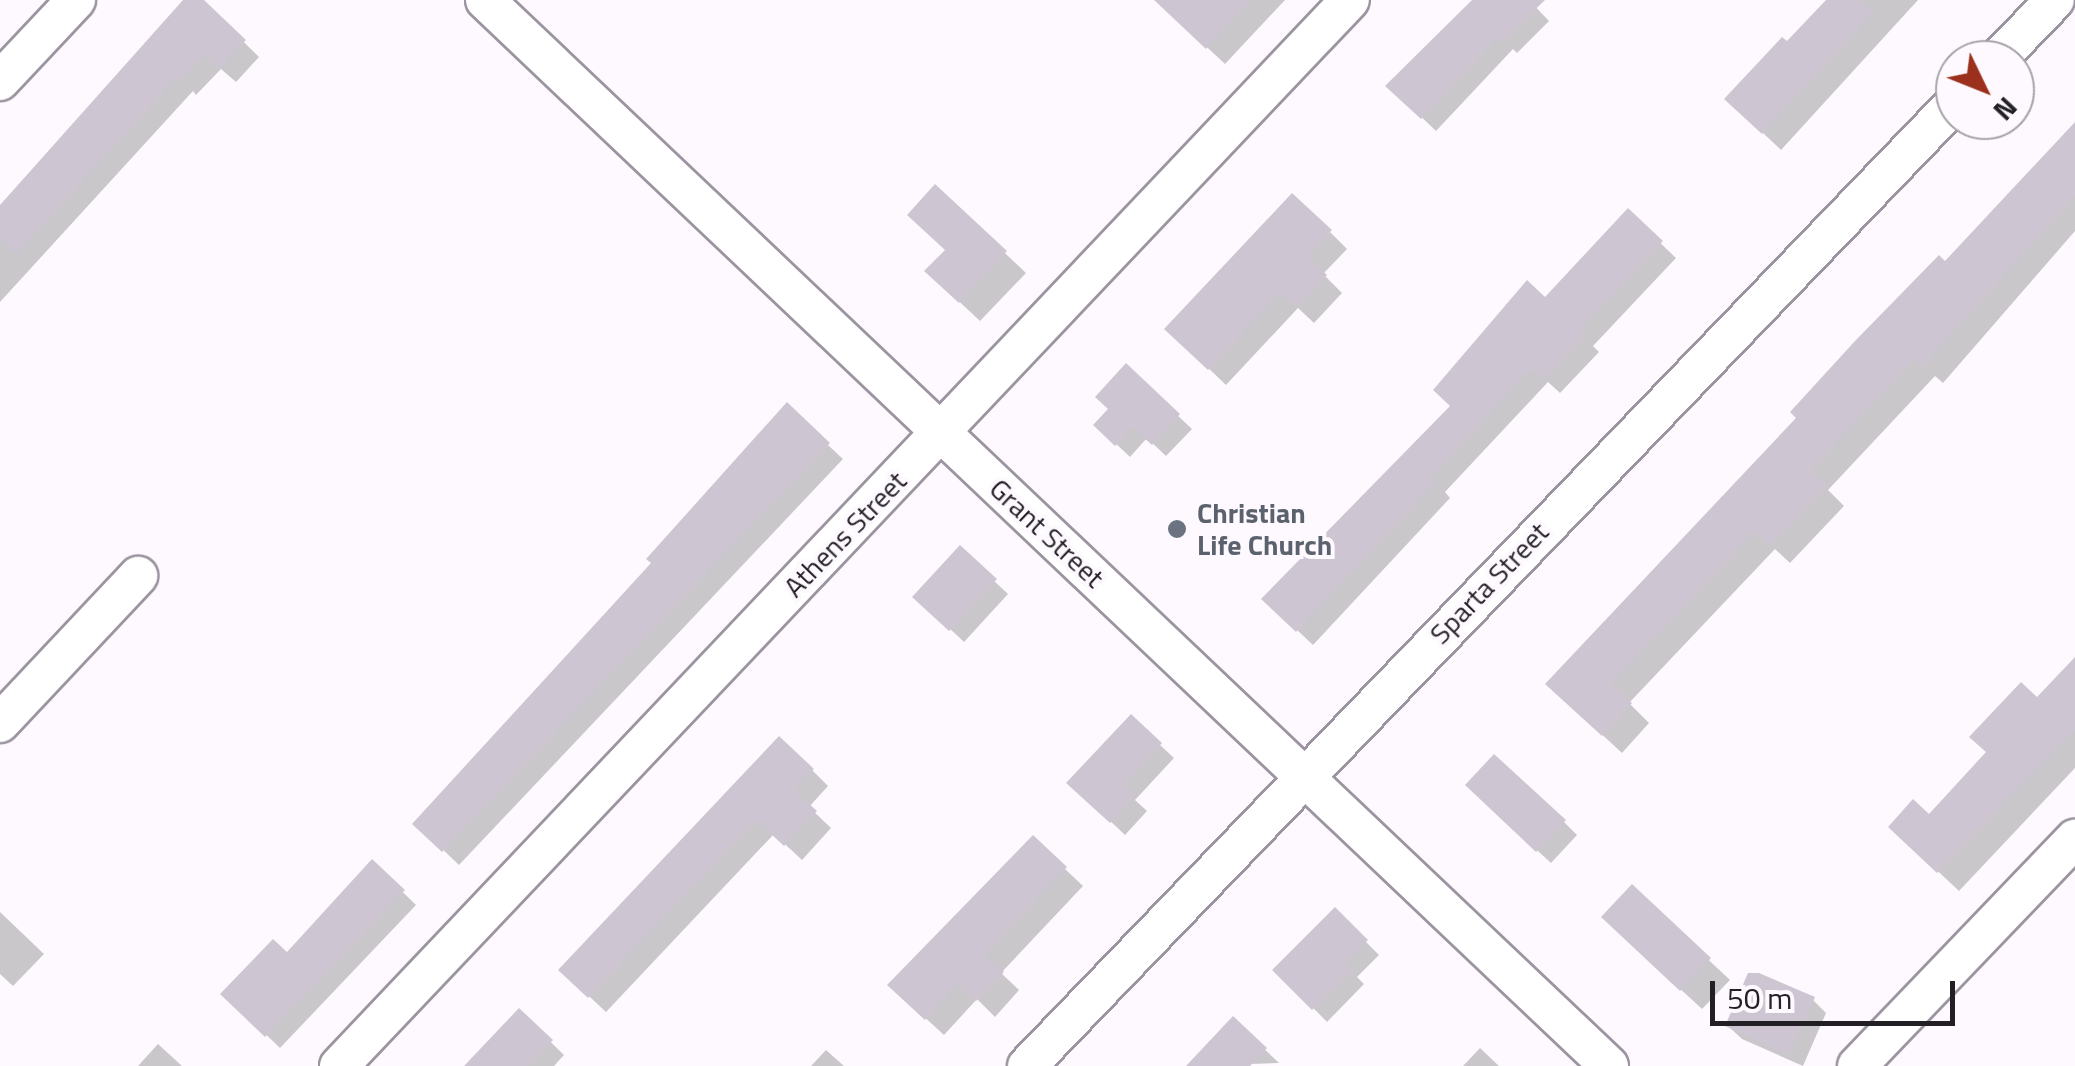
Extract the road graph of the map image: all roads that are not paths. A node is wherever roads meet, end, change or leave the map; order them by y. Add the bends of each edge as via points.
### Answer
1 (76, 0) edge
2 (486, 0) edge
3 (1350, 0) edge
4 (2056, 0) edge
5 (2017, 40) edge
6 (0, 82) edge
7 (1935, 125) edge
8 (941, 432) junction
9 (138, 576) dead end
10 (0, 723) edge
11 (1303, 776) junction
12 (2075, 839) edge
13 (339, 1066) edge
14 (1027, 1066) edge
15 (1608, 1066) edge
16 (1858, 1066) edge

1 - 6 street
2 - 8 street, Grant Street
3 - 8 street, Athens Street
4 - 5 street
7 - 11 street, Sparta Street
8 - 11 street, Grant Street
8 - 13 street, Athens Street
9 - 10 street
11 - 14 street, Sparta Street
11 - 15 street, Grant Street
12 - 16 street

